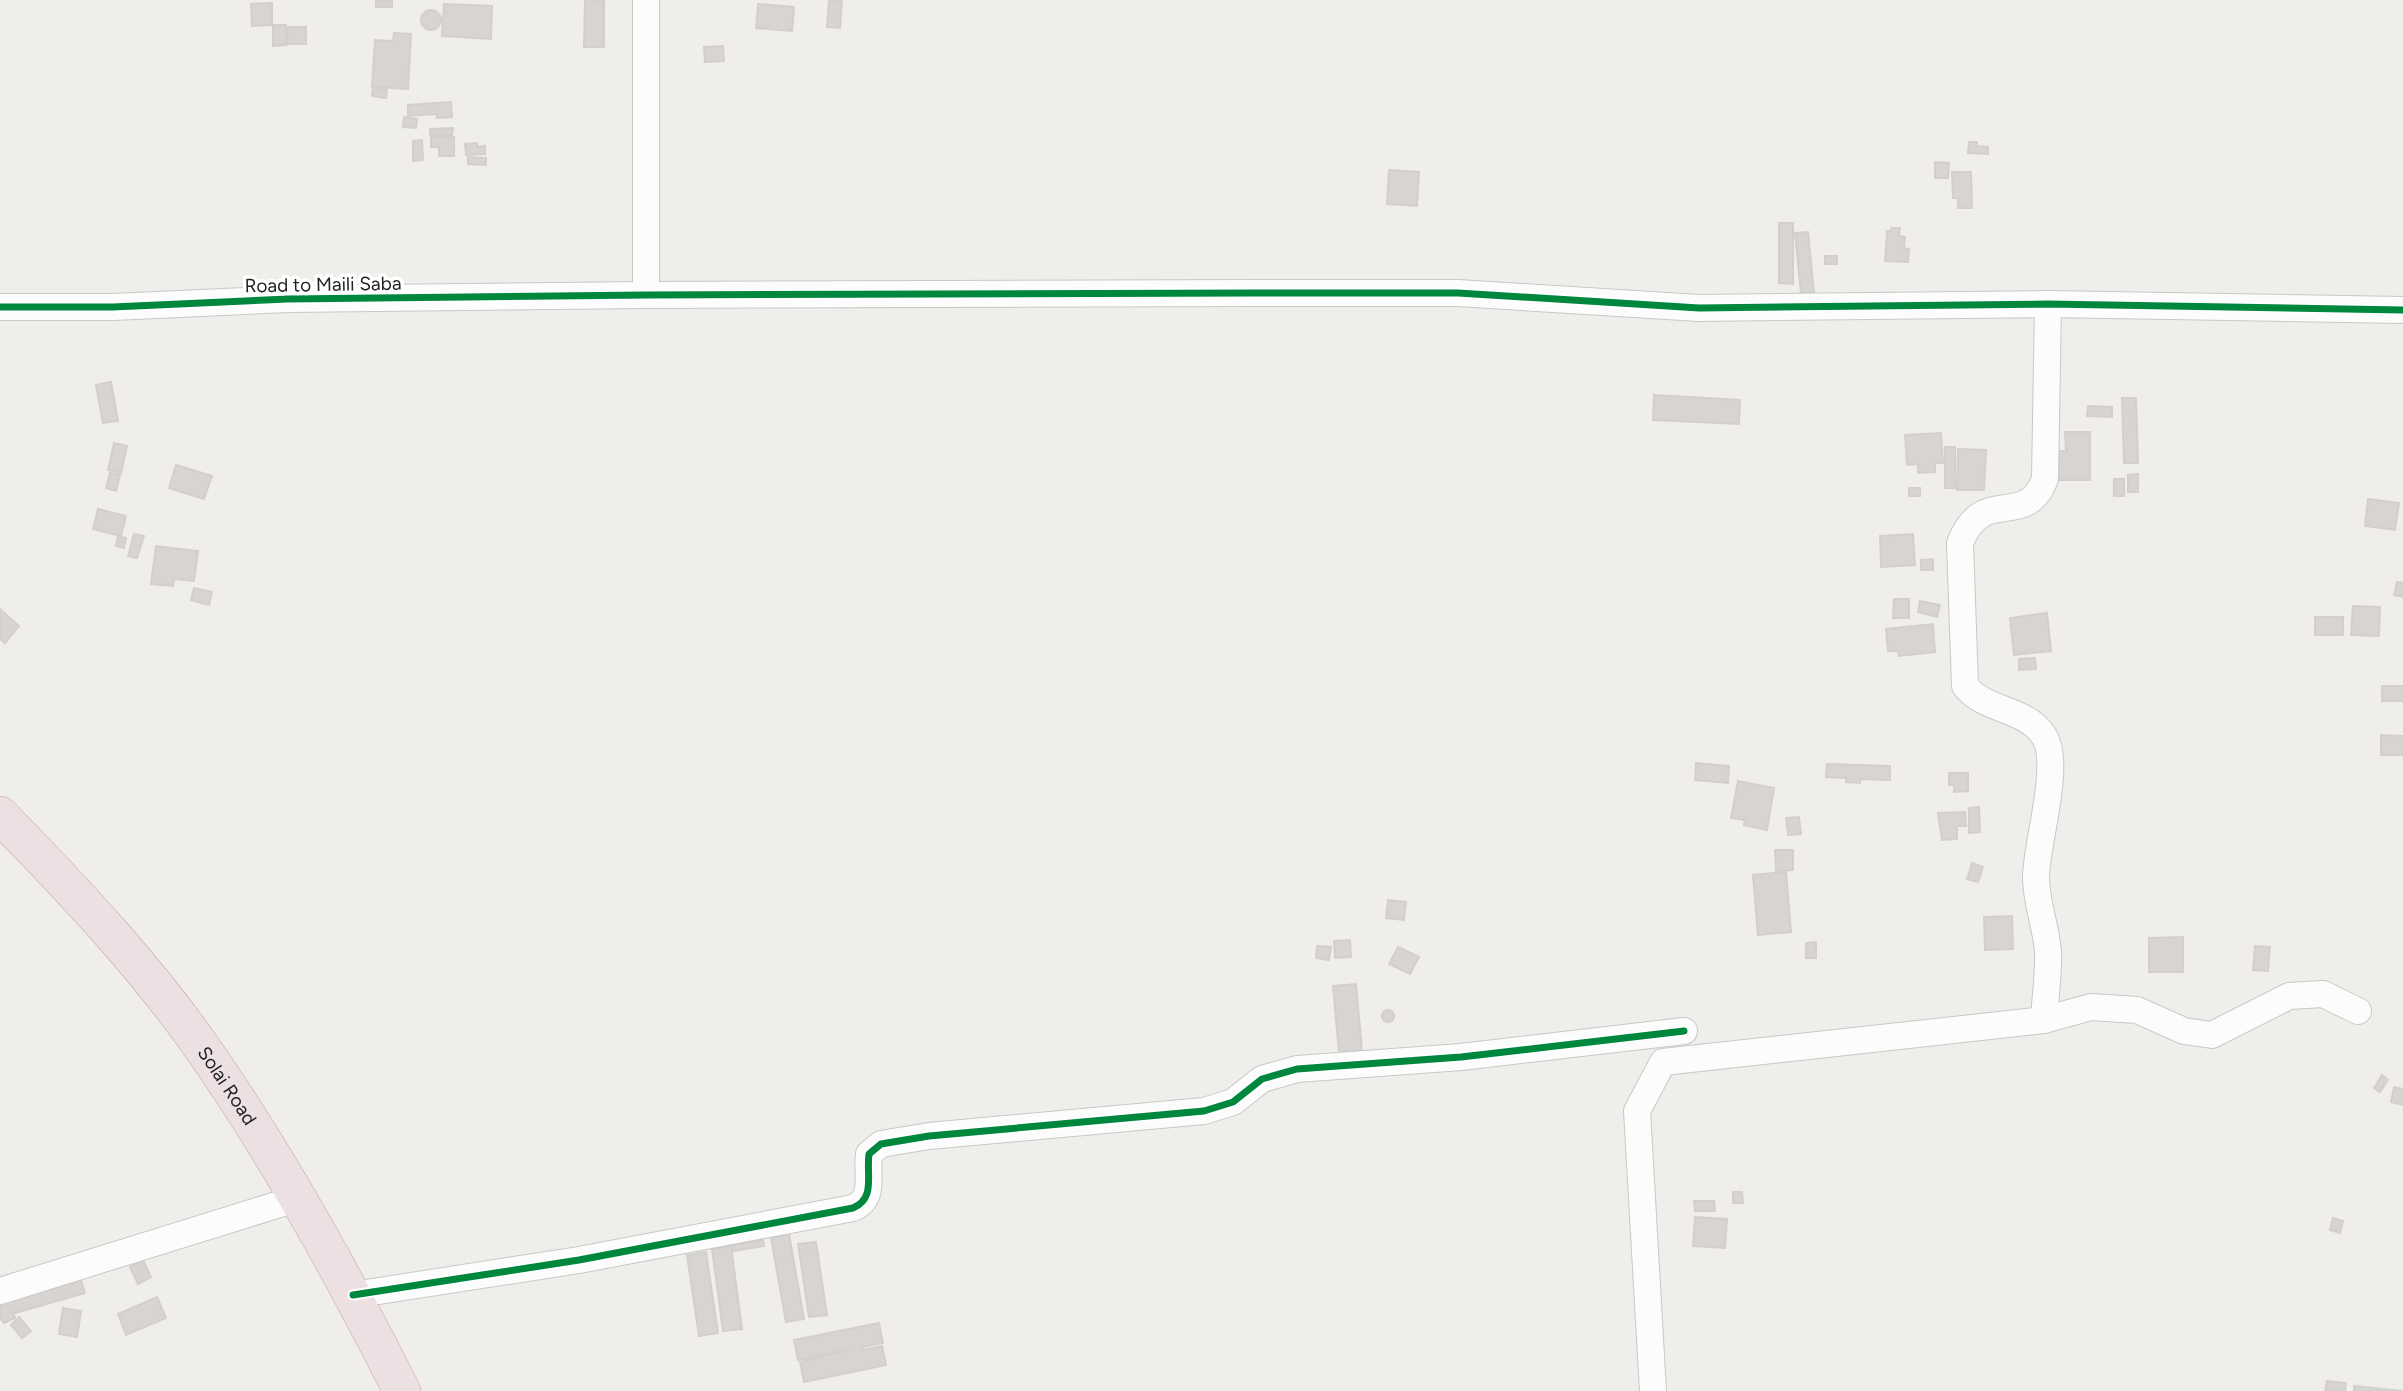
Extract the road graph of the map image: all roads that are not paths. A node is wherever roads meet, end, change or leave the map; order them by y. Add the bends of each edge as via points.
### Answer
1 (646, 0) edge
2 (646, 295) junction
3 (2048, 304) junction
4 (0, 307) edge
5 (2403, 310) edge
6 (0, 815) edge
7 (2358, 1011) dead end
8 (2045, 1020) junction
9 (1684, 1031) dead end
10 (299, 1198) junction
11 (0, 1291) edge
12 (353, 1295) junction
13 (402, 1391) edge
14 (1653, 1391) edge

1 - 2 street
2 - 3 street, Road to Maili Saba via 1458,293 1699,308
2 - 4 street, Road to Maili Saba
3 - 5 street, Road to Maili Saba
3 - 8 street via 2042,485 2028,505 1978,515 1961,543 1965,685 1988,705 2033,722 2046,738 2050,764 2036,877 2048,953
6 - 10 highway, Solai Road via 63,879 146,977 213,1063
7 - 8 street via 2323,993 2289,996 2212,1035 2184,1031 2137,1010 2091,1007
8 - 14 street via 1663,1062 1637,1111
9 - 12 street via 1461,1057 1297,1069 1262,1079 1233,1102 1204,1111 903,1140 875,1147 868,1163 869,1194 863,1204 853,1208
10 - 11 street
10 - 12 highway, Solai Road
12 - 13 highway, Solai Road

